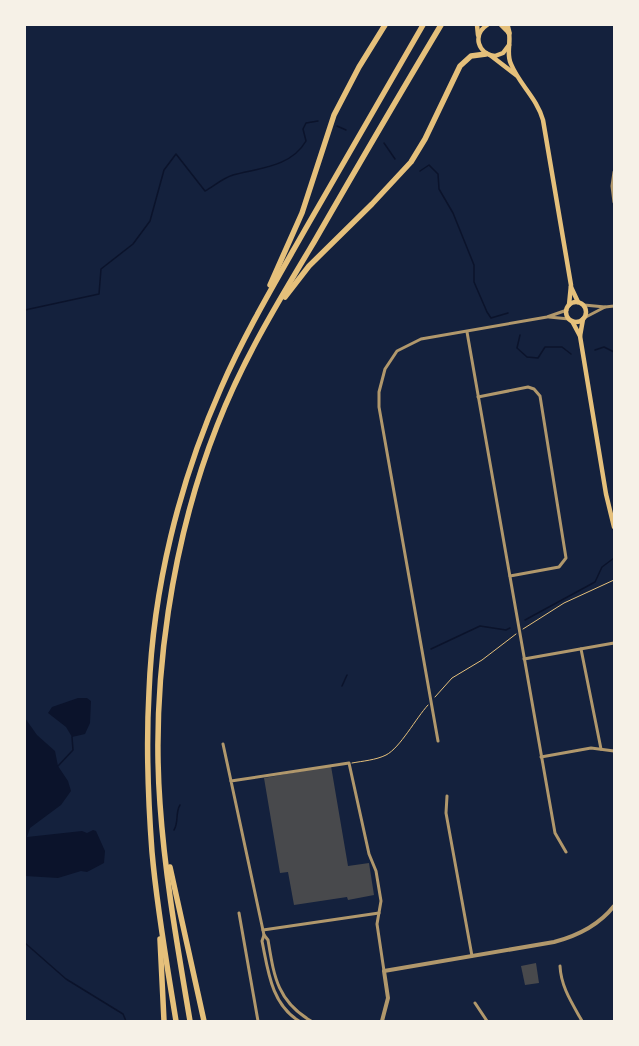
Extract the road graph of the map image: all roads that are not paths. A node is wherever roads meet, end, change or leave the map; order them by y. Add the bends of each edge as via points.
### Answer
1 (386, 25) edge
2 (423, 25) edge
3 (441, 25) edge
4 (477, 25) edge
5 (487, 25) edge
6 (501, 25) edge
7 (507, 25) edge
8 (509, 33) junction
9 (478, 35) junction
10 (509, 44) junction
11 (488, 54) junction
12 (523, 82) junction
13 (614, 172) edge
14 (614, 202) edge
15 (570, 285) junction
16 (578, 302) junction
17 (570, 305) junction
18 (584, 306) junction
19 (614, 306) edge
20 (605, 307) junction
21 (567, 310) junction
22 (547, 317) junction
23 (256, 318) junction
24 (584, 318) junction
25 (570, 320) junction
26 (264, 327) junction
27 (467, 332) junction
28 (580, 336) junction
29 (478, 397) junction
30 (614, 527) edge
31 (510, 576) junction
32 (614, 643) edge
33 (581, 648) junction
34 (524, 659) junction
35 (438, 741) dead end
36 (223, 744) dead end
37 (601, 749) junction
38 (614, 751) edge
39 (541, 757) junction
40 (231, 781) junction
41 (448, 796) dead end
42 (163, 835) junction
43 (566, 852) dead end
44 (158, 906) junction
45 (614, 906) edge
46 (239, 913) dead end
47 (379, 913) junction
48 (263, 930) junction
49 (264, 935) junction
50 (472, 956) junction
51 (560, 966) dead end
52 (384, 971) junction
53 (475, 1003) dead end
54 (164, 1021) edge
55 (176, 1021) edge
56 (190, 1021) edge
57 (204, 1021) edge
58 (258, 1021) edge
59 (299, 1021) edge
60 (311, 1021) edge
61 (382, 1021) edge
62 (487, 1021) edge
63 (582, 1021) edge

1 - 23 highway via 359,67 334,115 302,212
2 - 23 highway
3 - 26 highway
4 - 9 main road
5 - 9 main road
6 - 8 main road
7 - 8 highway
8 - 10 main road
9 - 11 main road via 480,48
10 - 11 main road via 503,53
10 - 12 main road via 510,61
11 - 12 main road
11 - 26 highway via 471,56 460,66 425,139 411,162 377,200 309,266
12 - 15 main road via 543,120
13 - 14 street
15 - 16 main road
15 - 17 main road
16 - 17 main road
16 - 18 main road
17 - 21 main road
18 - 20 street
18 - 24 main road
19 - 20 street
20 - 24 street
21 - 22 street
21 - 25 main road
22 - 25 street
22 - 27 street
23 - 44 highway via 220,390 193,459 177,515 160,592 149,690 148,757 152,854
24 - 25 main road via 578,322
24 - 28 main road
25 - 28 main road
26 - 42 highway via 232,389 214,434 194,495 170,602 162,668 159,772
27 - 29 street
27 - 35 street via 421,339 397,351 385,369 379,392 380,414
28 - 30 main road via 606,494
29 - 31 street
29 - 31 street via 528,387 540,396 566,558 564,564 559,567
31 - 34 street
32 - 33 street
33 - 34 street
33 - 37 street
34 - 39 street
36 - 40 street
37 - 38 street
37 - 39 street
39 - 43 street via 555,834
40 - 47 street via 350,763 369,854 376,871
40 - 48 street
41 - 50 street via 446,813
42 - 56 highway
42 - 57 highway
44 - 54 highway
44 - 55 highway
45 - 50 street via 590,927 569,938
46 - 58 street
47 - 48 street
47 - 52 street
48 - 49 street
49 - 59 street via 262,941 270,981 287,1012
49 - 60 street via 268,940 278,986 285,1000 295,1011
50 - 52 street
51 - 63 street via 566,993
52 - 61 street via 388,998
53 - 62 street

